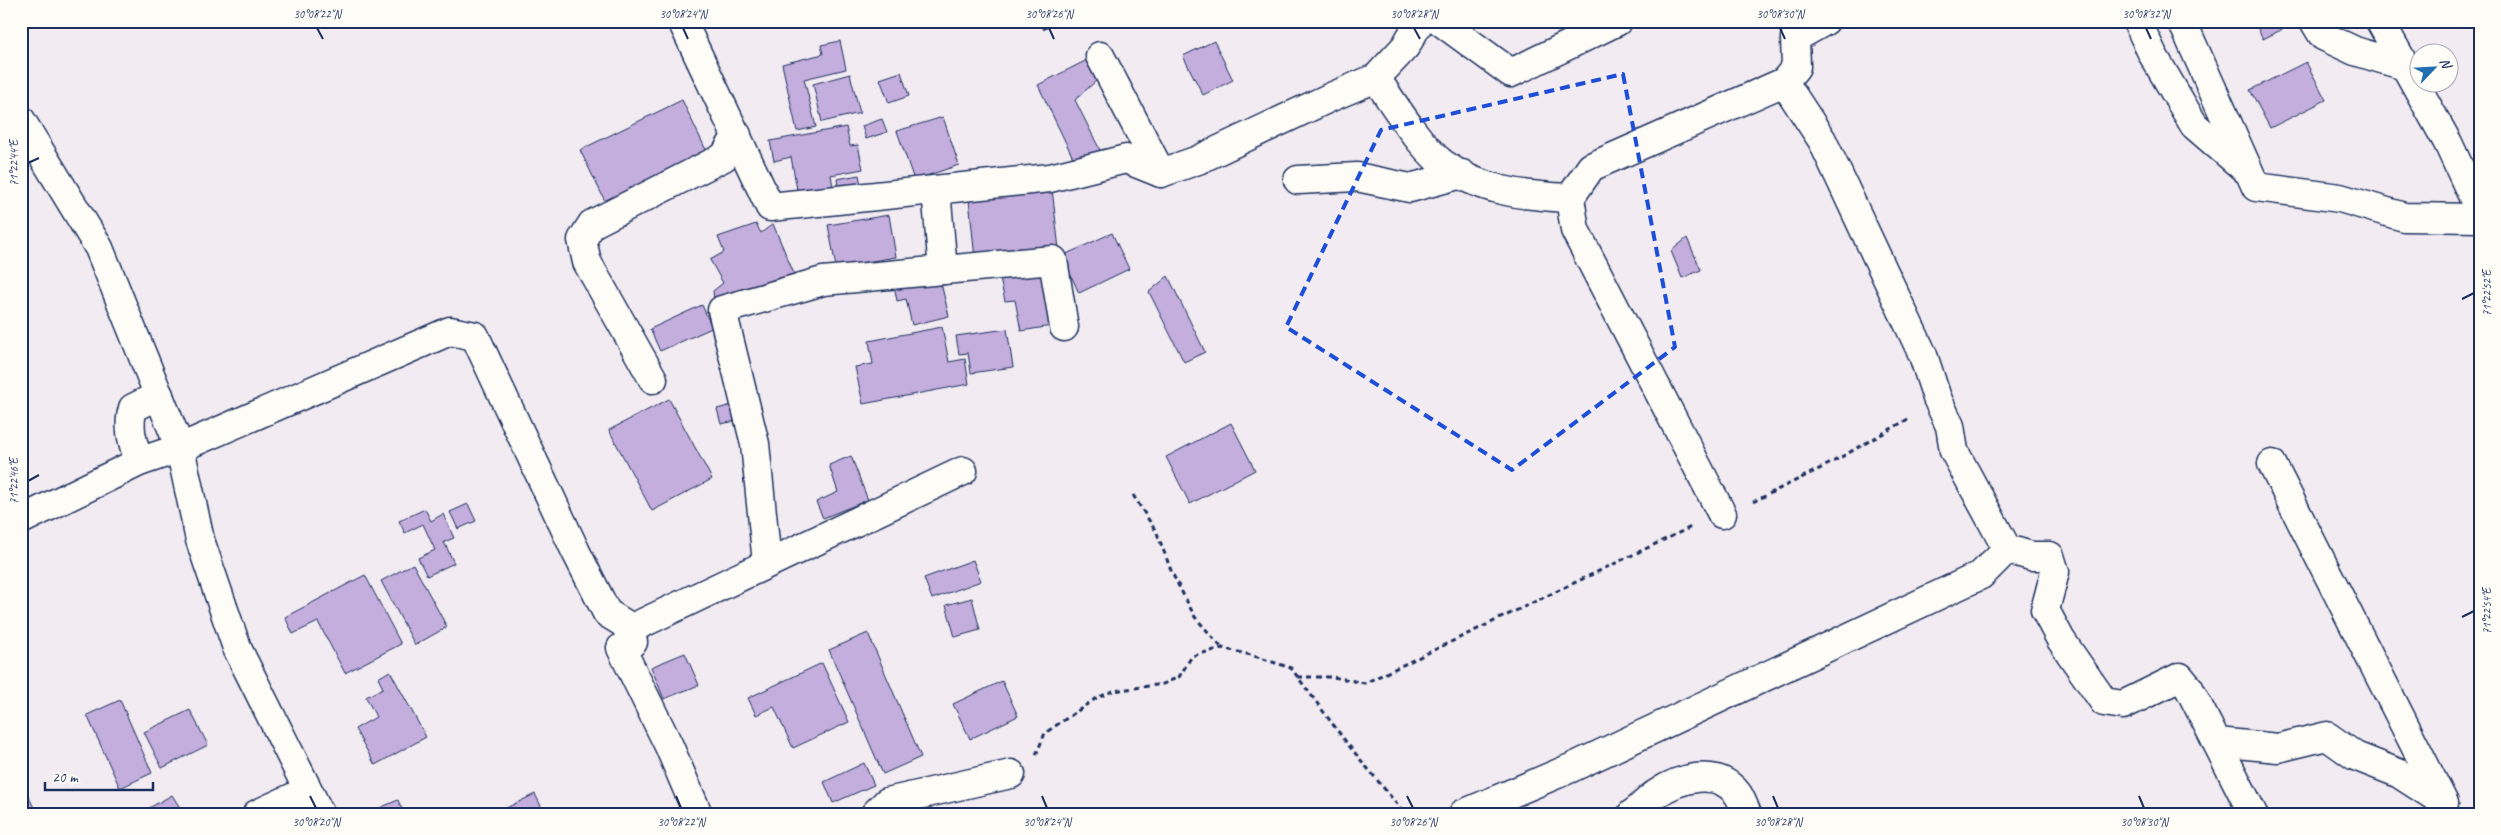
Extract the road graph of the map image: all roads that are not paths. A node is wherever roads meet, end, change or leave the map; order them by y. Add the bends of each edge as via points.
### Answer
1 (682, 21) edge
2 (1420, 21) edge
3 (1440, 21) edge
4 (1618, 21) edge
5 (1825, 21) edge
6 (2137, 21) edge
7 (2182, 21) edge
8 (2314, 21) edge
9 (2380, 21) edge
10 (1786, 30) edge
11 (1100, 56) dead end
12 (2405, 66) junction
13 (1376, 78) junction
14 (1784, 82) junction
15 (22, 122) edge
16 (736, 135) junction
17 (1161, 173) junction
18 (1462, 174) junction
19 (2251, 174) junction
20 (1298, 180) dead end
21 (936, 190) junction
22 (1570, 198) junction
23 (2480, 212) edge
24 (2480, 218) edge
25 (943, 270) junction
26 (1064, 327) dead end
27 (653, 379) dead end
28 (159, 395) junction
29 (180, 448) junction
30 (139, 462) junction
31 (2272, 464) dead end
32 (963, 471) dead end
33 (1722, 514) road end
34 (21, 520) edge
35 (2007, 549) junction
36 (768, 563) junction
37 (628, 630) junction
38 (2217, 742) junction
39 (1011, 774) road end
40 (307, 790) junction
41 (2448, 808) edge
42 (257, 814) edge
43 (320, 814) edge
44 (679, 814) edge
45 (698, 814) edge
46 (875, 814) edge
47 (1463, 814) edge
48 (1632, 814) edge
49 (1747, 814) edge
50 (2253, 814) edge

1 - 16 street
2 - 13 street via 1405,47
3 - 4 street via 1511,73
5 - 10 street
6 - 19 street via 2194,125
7 - 19 street
8 - 12 street via 2323,36 2355,51
9 - 12 street
10 - 14 street via 1796,68
11 - 17 street
12 - 23 street via 2448,143
13 - 17 street via 1198,160
13 - 18 street via 1408,125 1442,162
14 - 22 street via 1591,167
14 - 35 street via 1822,140 1923,355 1950,426 1954,451
15 - 28 street via 99,248
16 - 21 street via 770,207
16 - 27 street via 724,157 592,224 582,240 587,262
17 - 21 street via 1126,159 1050,178
18 - 20 street via 1410,188 1357,177
18 - 22 street via 1475,182 1521,195
19 - 24 street via 2256,187 2340,198 2404,217
21 - 25 street
22 - 33 street via 1575,230
25 - 26 street via 1054,260
25 - 36 street via 823,281 722,310 755,444
28 - 29 street
28 - 30 street via 133,408 129,420
29 - 30 street
29 - 37 street via 450,331 475,336 607,613 625,624
29 - 40 street via 200,540 237,648
30 - 34 street
31 - 41 street
32 - 36 street
35 - 38 street via 2031,556 2050,556 2056,572 2044,610 2104,702 2123,704 2180,677
35 - 47 street via 1980,575 1571,768
36 - 37 street
37 - 45 street via 633,642 621,648
38 - 41 street via 2278,748 2327,736 2355,756 2398,773
38 - 50 street
39 - 46 street via 887,802
40 - 42 street
40 - 43 street
44 - 45 street via 684,810
48 - 49 street via 1655,794 1677,782 1696,777 1721,779 1737,793

